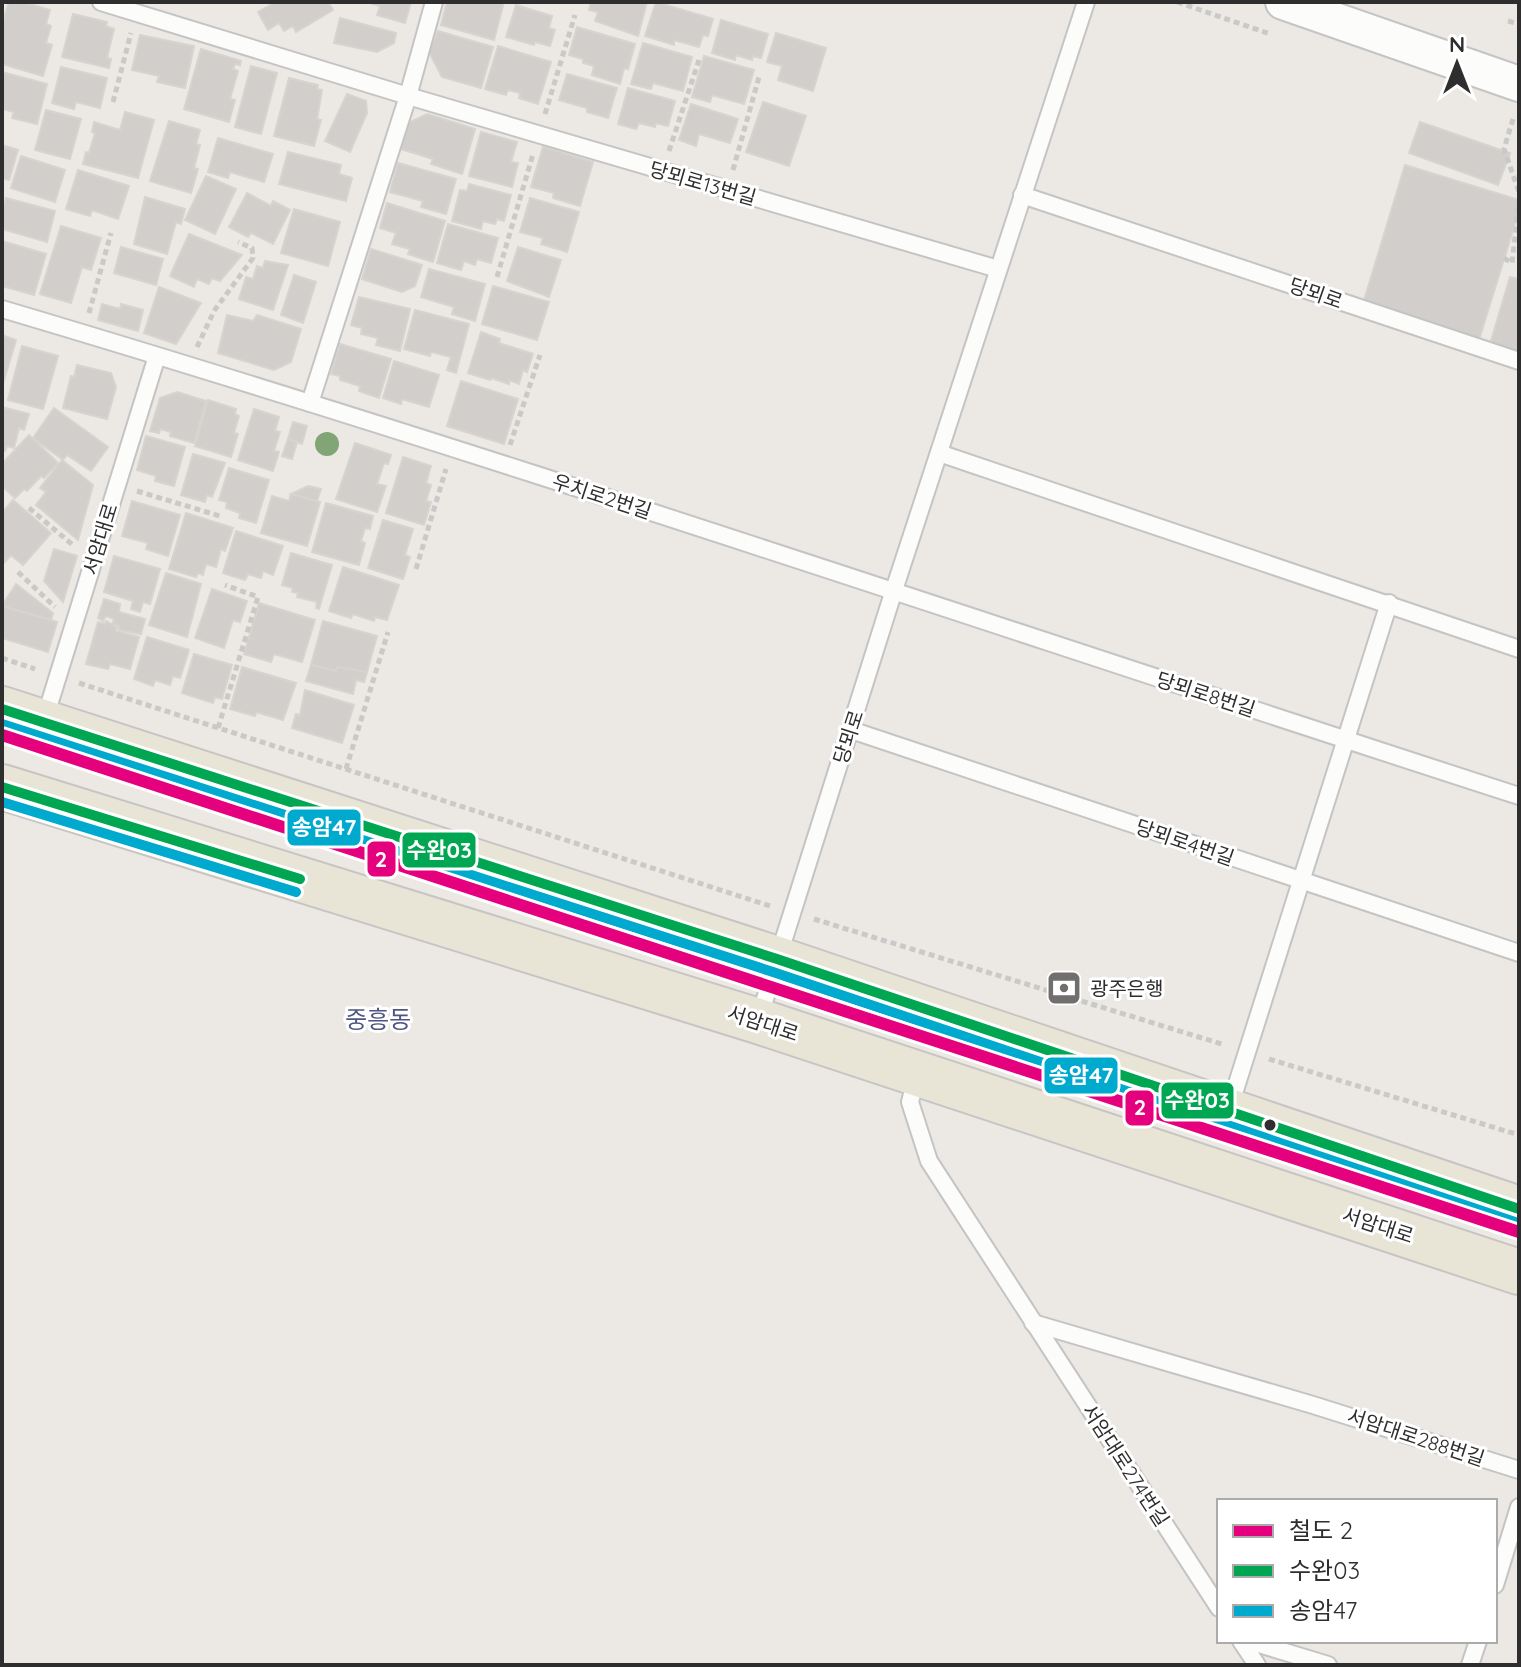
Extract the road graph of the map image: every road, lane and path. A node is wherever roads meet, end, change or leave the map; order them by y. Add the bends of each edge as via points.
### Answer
1 (101, 2) edge
2 (434, 2) edge
3 (1086, 2) edge
4 (1283, 2) edge
5 (136, 13) junction
6 (1519, 14) edge
7 (1508, 21) dead end
8 (1518, 24) edge
9 (699, 60) dead end
10 (759, 77) dead end
11 (1519, 84) edge
12 (408, 96) junction
13 (113, 102) dead end
14 (1513, 119) dead end
15 (663, 171) junction
16 (727, 190) junction
17 (1519, 192) edge
18 (1022, 195) junction
19 (1519, 201) edge
20 (111, 233) dead end
21 (238, 242) dead end
22 (1504, 258) dead end
23 (998, 269) junction
24 (2, 309) edge
25 (83, 333) junction
26 (540, 355) dead end
27 (157, 356) junction
28 (1519, 361) edge
29 (188, 365) junction
30 (310, 403) junction
31 (452, 448) junction
32 (939, 453) junction
33 (504, 465) junction
34 (117, 485) junction
35 (29, 508) dead end
36 (223, 517) dead end
37 (93, 562) junction
38 (416, 569) dead end
39 (18, 572) dead end
40 (225, 585) dead end
41 (894, 590) junction
42 (1389, 603) junction
43 (74, 624) junction
44 (388, 632) dead end
45 (1519, 649) edge
46 (2, 658) edge
47 (58, 676) junction
48 (2, 709) edge
49 (44, 723) junction
50 (218, 728) junction
51 (851, 730) junction
52 (1345, 740) junction
53 (346, 769) junction
54 (2, 787) edge
55 (1519, 796) edge
56 (1301, 880) junction
57 (792, 912) junction
58 (1519, 953) edge
59 (777, 959) junction
60 (758, 1021) junction
61 (1247, 1052) junction
62 (918, 1074) junction
63 (1228, 1111) junction
64 (1519, 1135) edge
65 (1519, 1209) edge
66 (1519, 1272) edge
67 (1033, 1323) junction
68 (1519, 1470) edge
69 (1519, 1507) edge
70 (1497, 1578) edge
71 (1217, 1605) edge
72 (1242, 1643) edge
73 (1256, 1643) edge
74 (1477, 1643) edge
75 (1257, 1665) edge
76 (1328, 1665) edge
77 (1470, 1665) edge

1 - 5 lane, 당뫼로13번길
2 - 12 lane
3 - 18 lane, 당뫼로
4 - 11 street
5 - 12 lane, 당뫼로13번길
5 - 13 path
6 - 8 path
7 - 8 path
9 - 15 path
10 - 16 path
12 - 15 lane, 당뫼로13번길
12 - 30 lane
14 - 17 path via 1504,149
15 - 16 lane, 당뫼로13번길
16 - 23 lane, 당뫼로13번길
18 - 23 lane, 당뫼로
18 - 28 lane, 당뫼로
19 - 22 path via 1512,263
20 - 25 path
21 - 29 path via 252,248 253,258 214,311
23 - 32 lane, 당뫼로
24 - 25 lane, 우치로2번길
25 - 27 lane, 우치로2번길
26 - 33 path
27 - 29 lane, 우치로2번길
27 - 34 lane, 서암대로
29 - 30 lane, 우치로2번길
30 - 31 lane, 우치로2번길
31 - 33 lane, 우치로2번길
31 - 38 path
32 - 41 lane, 당뫼로
32 - 42 lane
33 - 41 lane, 우치로2번길
34 - 36 path
34 - 37 lane, 서암대로
35 - 37 path
37 - 43 lane, 서암대로
39 - 43 path
40 - 50 path via 258,597
41 - 51 lane, 당뫼로
41 - 52 lane, 당뫼로8번길
42 - 45 lane
42 - 52 lane
43 - 47 lane, 서암대로
44 - 53 path
46 - 47 path
47 - 49 lane, 서암대로
47 - 50 path
48 - 49 main road
49 - 59 main road
50 - 53 path
51 - 56 lane, 당뫼로4번길
51 - 57 lane, 당뫼로
52 - 55 lane, 당뫼로8번길
52 - 56 lane
53 - 57 path
54 - 60 main road, 서암대로
56 - 58 lane, 당뫼로4번길
56 - 61 lane
57 - 59 lane, 당뫼로
57 - 61 path
59 - 60 lane, 당뫼로
59 - 63 main road
60 - 62 main road, 서암대로
61 - 63 lane
61 - 64 path
62 - 66 main road, 서암대로
62 - 67 lane, 서암대로274번길 via 910,1102 929,1161
63 - 65 main road
67 - 68 lane, 서암대로288번길
67 - 71 lane, 서암대로274번길
69 - 70 lane
72 - 75 lane
73 - 76 lane
74 - 77 lane

